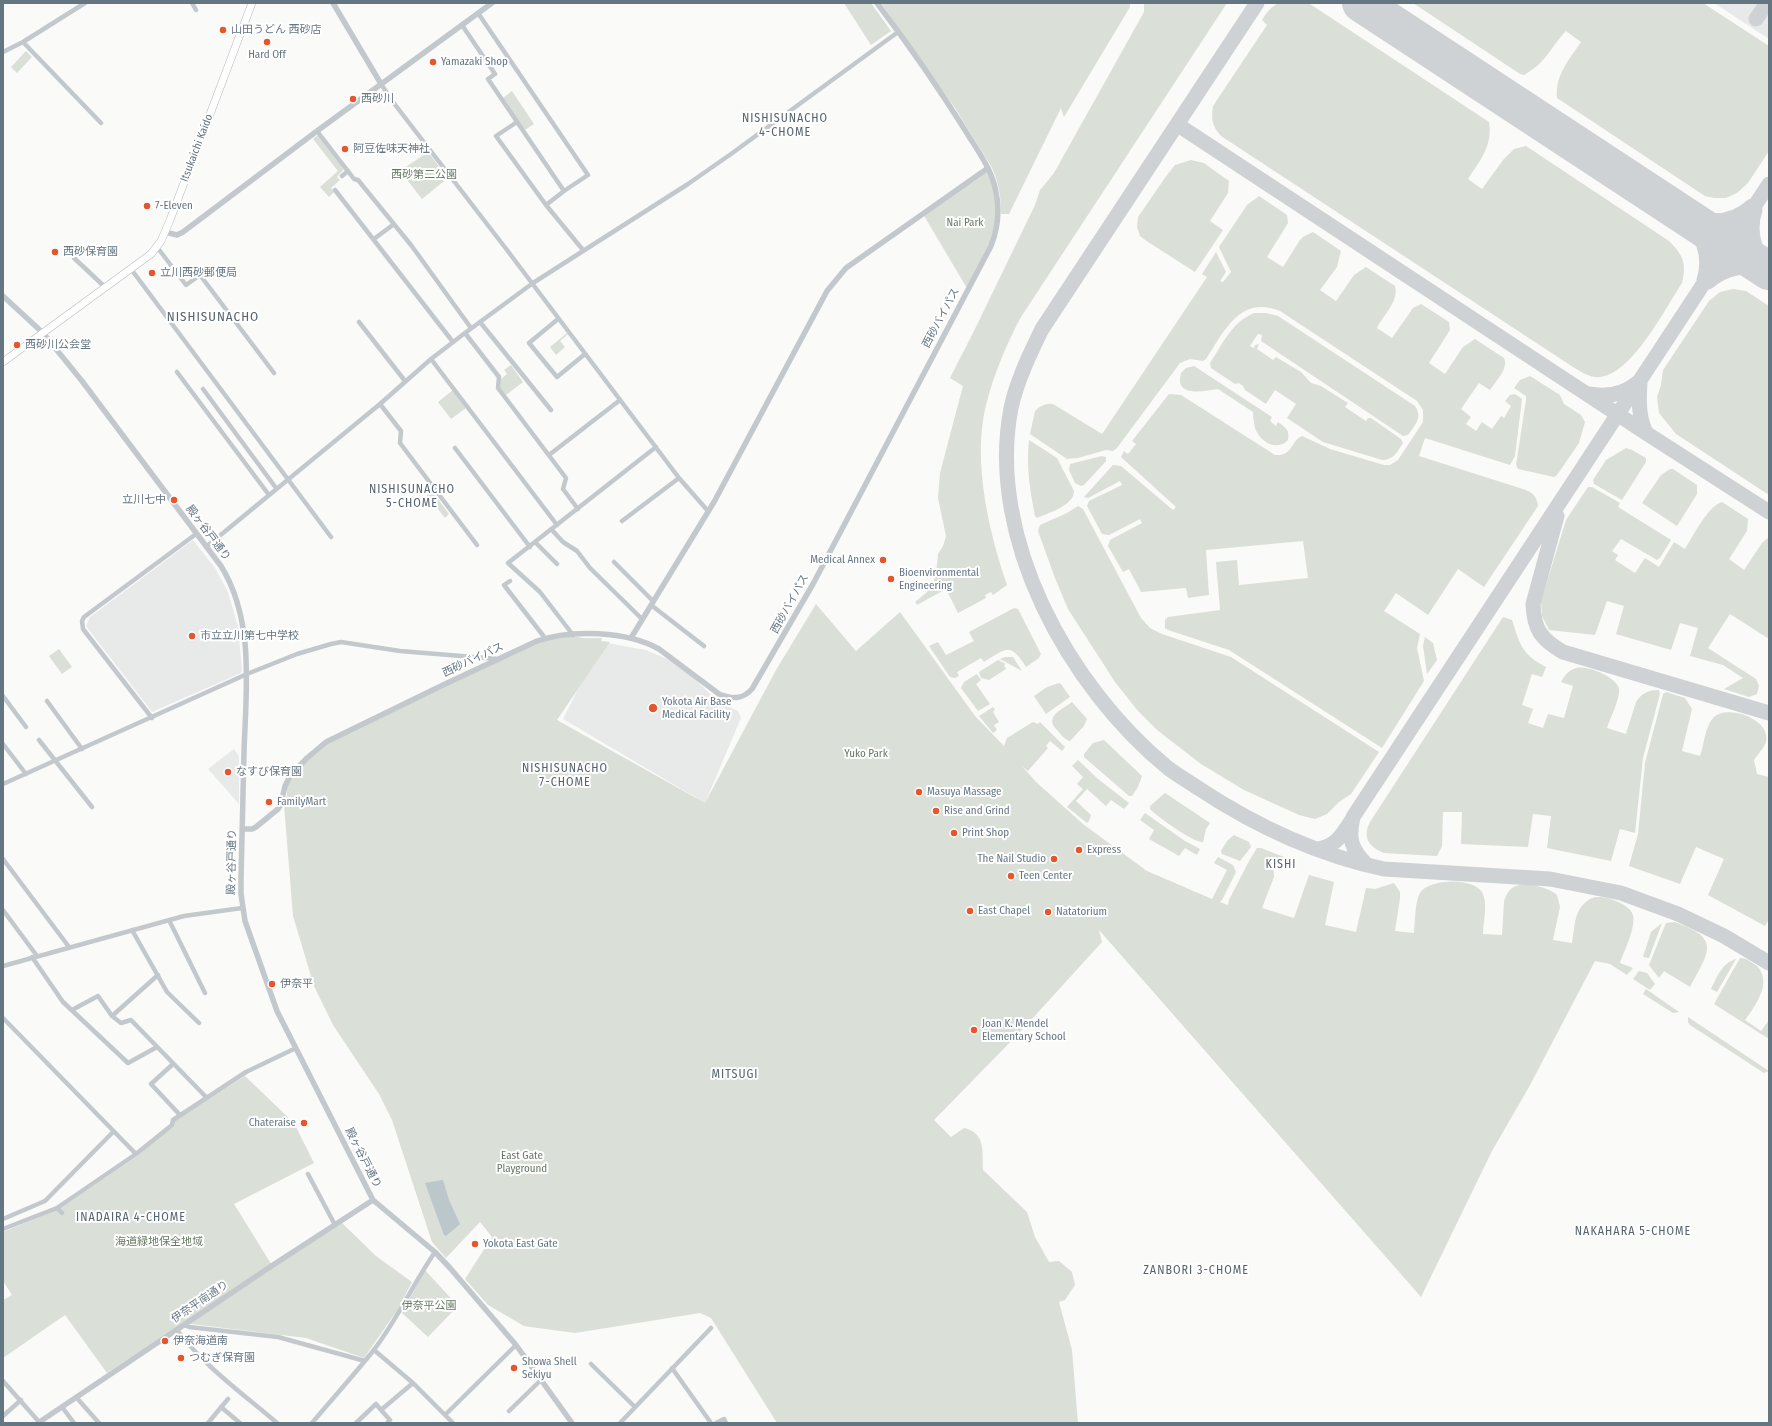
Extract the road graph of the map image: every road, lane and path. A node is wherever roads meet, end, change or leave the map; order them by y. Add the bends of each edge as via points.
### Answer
1 (84, 3) edge
2 (192, 3) edge
3 (252, 3) edge
4 (333, 3) edge
5 (492, 3) edge
6 (877, 3) edge
7 (196, 10) dead end
8 (478, 13) junction
9 (462, 25) junction
10 (898, 32) junction
11 (23, 42) junction
12 (3, 52) edge
13 (381, 84) junction
14 (516, 122) junction
15 (101, 123) dead end
16 (317, 131) junction
17 (988, 168) junction
18 (348, 171) junction
19 (342, 176) dead end
20 (335, 190) dead end
21 (564, 192) junction
22 (546, 205) junction
23 (394, 224) junction
24 (165, 232) junction
25 (374, 239) junction
26 (157, 247) junction
27 (582, 250) junction
28 (74, 258) dead end
29 (131, 269) junction
30 (532, 283) junction
31 (106, 288) junction
32 (3, 296) edge
33 (558, 319) junction
34 (359, 322) dead end
35 (480, 322) junction
36 (471, 328) junction
37 (43, 333) junction
38 (465, 333) junction
39 (453, 342) junction
40 (585, 354) junction
41 (431, 359) junction
42 (3, 362) edge
43 (177, 372) dead end
44 (274, 373) dead end
45 (405, 381) junction
46 (203, 389) dead end
47 (620, 400) junction
48 (380, 404) junction
49 (215, 406) junction
50 (551, 410) dead end
51 (207, 412) junction
52 (656, 447) junction
53 (455, 448) dead end
54 (549, 455) junction
55 (289, 478) junction
56 (679, 478) junction
57 (276, 488) junction
58 (269, 495) junction
59 (578, 508) junction
60 (708, 511) junction
61 (622, 521) dead end
62 (557, 525) junction
63 (552, 530) junction
64 (196, 534) junction
65 (331, 537) dead end
66 (535, 542) junction
67 (477, 545) dead end
68 (206, 547) junction
69 (530, 547) junction
70 (614, 562) dead end
71 (557, 564) dead end
72 (510, 581) dead end
73 (652, 603) junction
74 (642, 619) junction
75 (573, 634) junction
76 (545, 638) junction
77 (631, 638) junction
78 (704, 646) dead end
79 (498, 658) junction
80 (247, 674) junction
81 (3, 696) edge
82 (47, 701) dead end
83 (152, 718) junction
84 (26, 727) dead end
85 (39, 740) dead end
86 (3, 744) edge
87 (82, 749) junction
88 (56, 760) junction
89 (26, 774) junction
90 (3, 784) edge
91 (92, 807) dead end
92 (243, 830) junction
93 (3, 859) edge
94 (242, 908) junction
95 (3, 910) edge
96 (169, 920) junction
97 (132, 930) junction
98 (69, 947) junction
99 (35, 957) junction
100 (3, 966) edge
101 (158, 975) junction
102 (205, 994) dead end
103 (72, 1010) junction
104 (112, 1016) junction
105 (3, 1018) edge
106 (199, 1023) dead end
107 (157, 1048) junction
108 (296, 1048) junction
109 (173, 1064) junction
110 (207, 1098) junction
111 (180, 1115) junction
112 (113, 1132) junction
113 (136, 1154) junction
114 (308, 1174) dead end
115 (374, 1200) junction
116 (57, 1208) junction
117 (62, 1213) dead end
118 (3, 1219) edge
119 (335, 1225) junction
120 (3, 1230) edge
121 (435, 1252) junction
122 (184, 1325) junction
123 (712, 1328) dead end
124 (177, 1330) junction
125 (516, 1345) junction
126 (374, 1350) junction
127 (365, 1361) junction
128 (591, 1364) dead end
129 (672, 1368) junction
130 (542, 1379) junction
131 (3, 1383) edge
132 (413, 1383) junction
133 (76, 1397) junction
134 (228, 1399) dead end
135 (20, 1400) junction
136 (62, 1407) junction
137 (221, 1407) junction
138 (635, 1407) junction
139 (381, 1410) junction
140 (509, 1411) dead end
141 (445, 1415) junction
142 (3, 1416) edge
143 (39, 1423) edge
144 (74, 1423) edge
145 (99, 1423) edge
146 (208, 1423) edge
147 (240, 1423) edge
148 (277, 1423) edge
149 (312, 1423) edge
150 (356, 1423) edge
151 (387, 1423) edge
152 (453, 1423) edge
153 (572, 1423) edge
154 (620, 1423) edge
155 (711, 1423) edge
156 (716, 1423) edge
157 (726, 1423) edge

1 - 11 street
2 - 7 street
3 - 24 main road, Itsukaichi Kaido
4 - 13 street
5 - 8 street
6 - 10 street, 西砂バイパス
8 - 9 street
8 - 21 street via 588,175
9 - 13 street
9 - 14 street via 495,74 488,80
10 - 17 street, 西砂バイパス
10 - 27 street via 718,162
11 - 12 street
11 - 15 street
13 - 16 street
13 - 30 street
14 - 21 street
14 - 22 street via 496,136
16 - 18 street
16 - 24 street via 183,232 177,235
17 - 60 street via 846,268 827,291
17 - 77 street, 西砂バイパス via 999,206 992,246 809,591 756,685 747,695 729,698 719,694 651,644
18 - 19 street
18 - 23 street
20 - 25 street
21 - 22 street
22 - 27 street
23 - 25 street
23 - 36 street
24 - 26 main road, Itsukaichi Kaido
25 - 39 street
26 - 29 main road, Itsukaichi Kaido
26 - 44 street via 186,285 200,275
27 - 30 street
28 - 31 street
29 - 31 main road, Itsukaichi Kaido
29 - 55 street
30 - 33 street
30 - 35 street
31 - 37 main road, Itsukaichi Kaido
32 - 37 street, 殿ヶ谷戸通り
33 - 40 street
33 - 40 street via 529,343 557,377
34 - 45 street
35 - 36 street
35 - 50 street
36 - 38 street
37 - 42 main road, Itsukaichi Kaido
37 - 64 street, 殿ヶ谷戸通り
38 - 39 street
38 - 54 street via 499,377 498,388
39 - 41 street
40 - 47 street
41 - 45 street
41 - 62 street
43 - 51 street
45 - 48 street
46 - 49 street
47 - 52 street
47 - 54 street
48 - 55 street
48 - 67 street via 401,431 400,443
49 - 51 street
49 - 57 street
51 - 58 street
52 - 56 street
52 - 59 street
53 - 69 street
54 - 59 street via 566,478 562,489
55 - 57 street
55 - 65 street
56 - 60 street
56 - 61 street
57 - 58 street
58 - 68 street
59 - 62 street
60 - 73 street
62 - 63 street
63 - 66 street
63 - 74 street via 563,542 577,551 590,568
64 - 68 street, 殿ヶ谷戸通り
64 - 83 street via 82,621 83,629
66 - 69 street
66 - 71 street
68 - 80 street, 殿ヶ谷戸通り via 228,577 239,606
69 - 75 street via 508,563 540,592
70 - 73 street
72 - 76 street via 504,585
73 - 74 street
73 - 78 street
74 - 77 street
75 - 76 street, 西砂バイパス
75 - 77 street, 西砂バイパス via 608,634
76 - 79 street, 西砂バイパス
79 - 80 street via 400,651 341,642 297,654
79 - 92 street, 西砂バイパス via 326,742 290,776 278,809 256,827
80 - 83 street
80 - 92 street, 殿ヶ谷戸通り
81 - 84 street
82 - 87 street
83 - 87 street
85 - 88 street
86 - 89 street
87 - 88 street
88 - 89 street
88 - 91 street
89 - 90 street
92 - 94 street, 殿ヶ谷戸通り
93 - 98 street
94 - 96 street
94 - 108 street, 殿ヶ谷戸通り via 260,967
95 - 99 street
96 - 97 street
96 - 102 street
97 - 98 street
97 - 101 street
98 - 99 street
99 - 100 street
99 - 103 street via 63,1002
101 - 104 street
101 - 106 street via 167,992
103 - 104 street via 98,996
103 - 107 street via 128,1063
104 - 107 street via 121,1023 131,1020
105 - 112 street
107 - 109 street
108 - 110 street via 246,1072
108 - 115 street, 殿ヶ谷戸通り
109 - 110 street
109 - 111 street via 151,1084
110 - 111 street
111 - 113 street via 173,1120 172,1125
112 - 113 street
112 - 118 street via 45,1201
113 - 116 street
114 - 119 street
115 - 119 street, 伊奈平南通り
115 - 121 street, 殿ヶ谷戸通り
116 - 117 street
116 - 120 street
119 - 122 street, 伊奈平南通り
121 - 125 street, 殿ヶ谷戸通り
121 - 126 street
122 - 124 street, 伊奈平南通り
122 - 127 street via 278,1337
123 - 129 street
124 - 133 street, 伊奈平南通り
124 - 148 street via 206,1364
125 - 130 street, 殿ヶ谷戸通り
125 - 141 street
126 - 127 street
126 - 132 street
127 - 149 street
128 - 138 street
129 - 138 street
129 - 155 street
130 - 140 street
130 - 153 street, 殿ヶ谷戸通り
131 - 135 street
132 - 139 street
132 - 141 street
133 - 136 street, 伊奈平南通り
133 - 145 street
134 - 137 street
135 - 142 street
135 - 143 street
136 - 143 street, 伊奈平南通り
136 - 144 street
137 - 146 street
137 - 147 street
138 - 154 street
139 - 150 street via 376,1404
139 - 151 street via 390,1420
141 - 152 street
156 - 157 street via 724,1419

